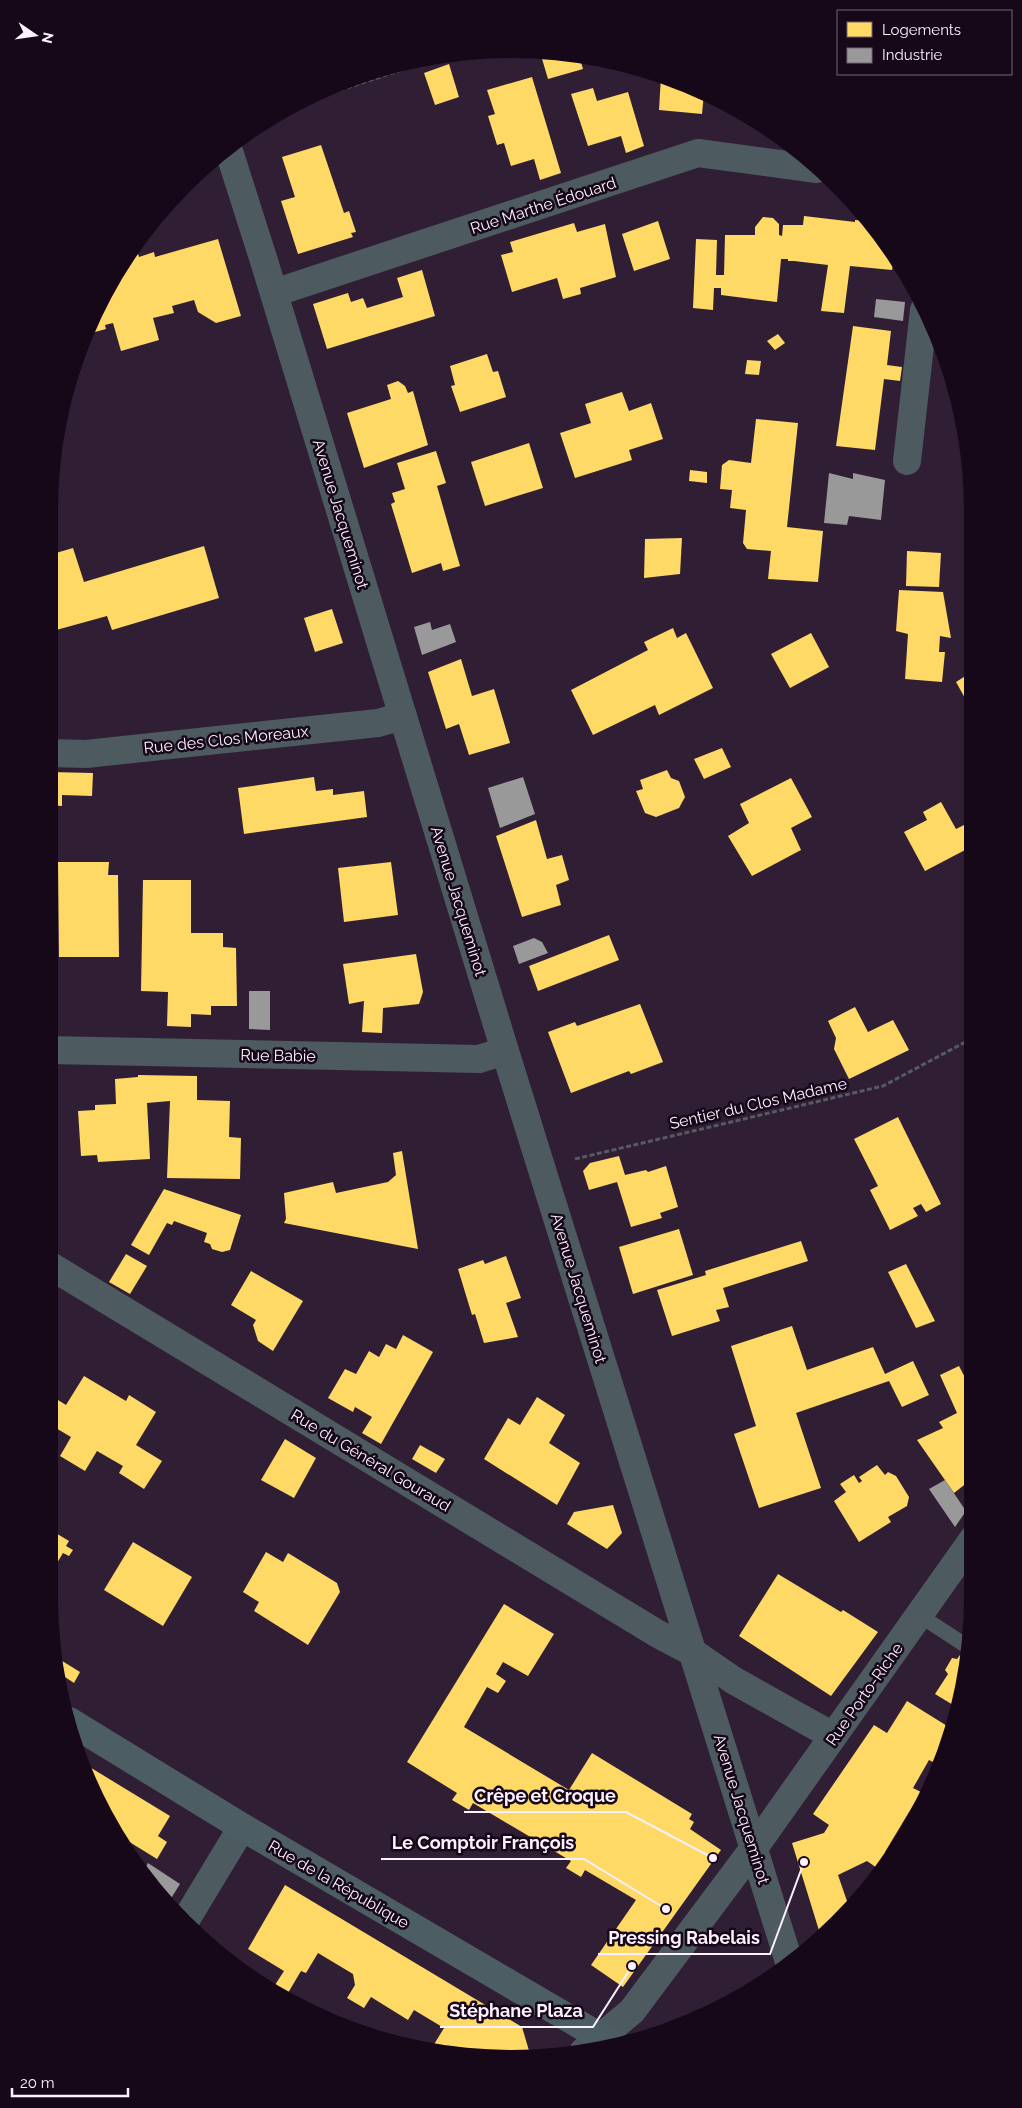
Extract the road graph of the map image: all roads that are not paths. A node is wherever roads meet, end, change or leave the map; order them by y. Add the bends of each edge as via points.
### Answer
1 (230, 155) edge
2 (807, 168) edge
3 (274, 293) junction
4 (923, 321) edge
5 (907, 461) dead end
6 (403, 716) junction
7 (58, 753) edge
8 (58, 1050) edge
9 (505, 1051) junction
10 (58, 1270) edge
11 (964, 1552) edge
12 (919, 1616) junction
13 (962, 1643) edge
14 (694, 1653) junction
15 (77, 1726) edge
16 (833, 1736) junction
17 (242, 1827) junction
18 (754, 1848) junction
19 (188, 1916) edge
20 (787, 1957) edge
21 (600, 2042) edge
22 (596, 2043) edge

1 - 3 street, Avenue Jacqueminot
2 - 3 street, Rue Marthe Édouard via 698,153
3 - 6 street, Avenue Jacqueminot
4 - 5 street
6 - 7 street, Rue des Clos Moreaux via 378,723 319,730 86,754
6 - 9 street, Avenue Jacqueminot
8 - 9 street, Rue Babie via 480,1059
9 - 14 street, Avenue Jacqueminot
10 - 14 street, Rue du Général Gouraud
11 - 12 street, Rue Porto-Riche
12 - 13 lane
12 - 16 street, Rue Porto-Riche
14 - 16 street via 733,1680
14 - 18 street, Avenue Jacqueminot
15 - 17 main road, Rue de la République
16 - 18 street, Rue Porto-Riche
17 - 19 street
17 - 22 main road, Rue de la République
18 - 20 street, Avenue Jacqueminot
18 - 21 street, Rue Porto-Riche via 632,2011

